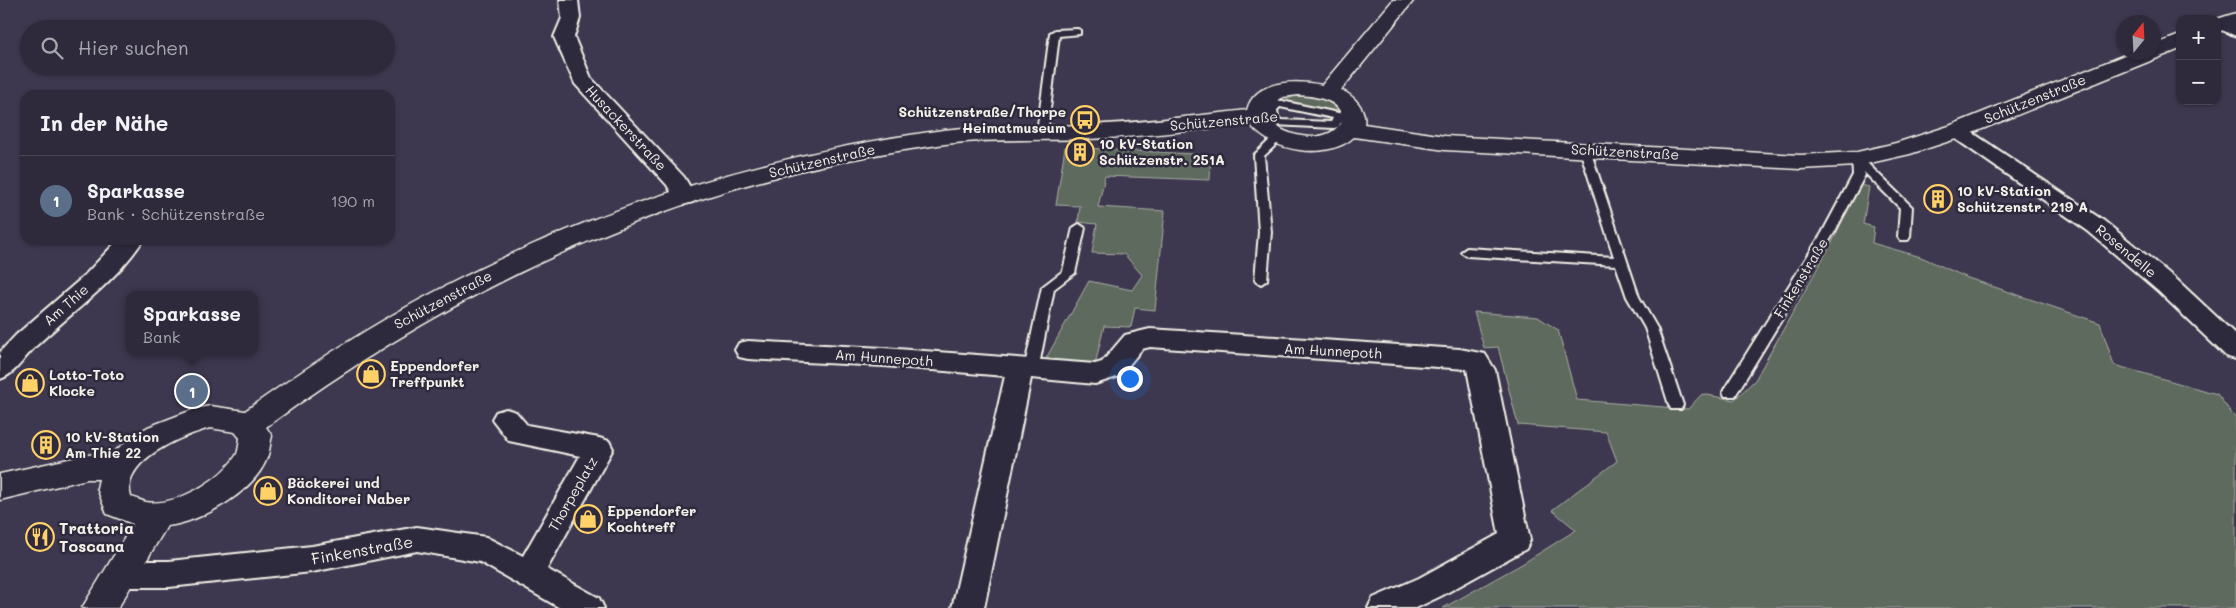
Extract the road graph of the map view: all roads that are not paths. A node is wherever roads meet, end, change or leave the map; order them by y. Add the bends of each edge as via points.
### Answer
1 (569, 0) edge
2 (1404, 0) edge
3 (1077, 32) dead end
4 (2176, 43) edge
5 (2161, 49) edge
6 (2133, 60) edge
7 (1327, 93) junction
8 (1264, 115) junction
9 (1342, 126) junction
10 (1957, 131) junction
11 (1042, 132) junction
12 (1279, 137) junction
13 (1585, 150) junction
14 (1857, 159) junction
15 (684, 196) junction
16 (1079, 228) dead end
17 (1904, 237) dead end
18 (126, 245) edge
19 (1468, 252) dead end
20 (1621, 261) junction
21 (1261, 280) dead end
22 (748, 350) dead end
23 (2236, 350) edge
24 (0, 368) edge
25 (1025, 370) junction
26 (1730, 392) dead end
27 (1676, 405) dead end
28 (506, 419) dead end
29 (248, 424) junction
30 (122, 465) junction
31 (0, 487) edge
32 (156, 515) junction
33 (120, 574) junction
34 (529, 574) junction
35 (99, 608) edge
36 (588, 608) edge
37 (968, 608) edge
38 (1384, 608) edge

1 - 15 street, Husackerstraße via 570,18 564,37 582,80 676,182
2 - 7 street
3 - 11 lane via 1056,33
4 - 5 street, Schützenstraße
6 - 10 street, Schützenstraße
7 - 8 street via 1298,88 1277,92 1262,100 1257,108
7 - 9 street via 1348,105 1353,114 1353,122
8 - 9 lane, Schützenstraße via 1304,117
8 - 11 street, Schützenstraße via 1160,127
8 - 12 street via 1264,128
9 - 12 street via 1340,137 1319,142
9 - 13 street, Schützenstraße via 1445,143
10 - 14 street, Schützenstraße via 1902,149
10 - 23 street, Rosendelle via 2096,226 2167,285
11 - 15 street, Schützenstraße via 977,134 886,146 793,166
12 - 21 lane, Schützenstraße via 1259,155 1265,232
13 - 14 street, Schützenstraße via 1800,162
13 - 20 lane
14 - 17 lane via 1906,207
14 - 26 lane, Finkenstraße via 1859,175 1828,233
15 - 29 street, Schützenstraße via 564,241 478,280 377,336
16 - 25 lane via 1069,273 1048,287
18 - 24 street, Am Thie via 92,283 25,341
19 - 20 lane
20 - 27 lane via 1633,297 1651,328
22 - 25 street, Am Hunnepoth via 884,357
25 - 37 street
25 - 38 street, Am Hunnepoth via 1095,374 1111,369 1134,341 1150,338 1476,361 1482,370 1515,540 1430,587
28 - 34 street, Thorpeplatz via 520,434 599,449
29 - 30 street via 221,417 186,423 150,440
29 - 32 street via 257,442 253,458 240,475 202,502
30 - 31 street via 87,467
30 - 32 street via 112,491 118,505 133,514
32 - 33 street
33 - 34 street, Finkenstraße via 169,574 312,559 417,539 486,550
33 - 35 street
34 - 36 street, Finkenstraße

